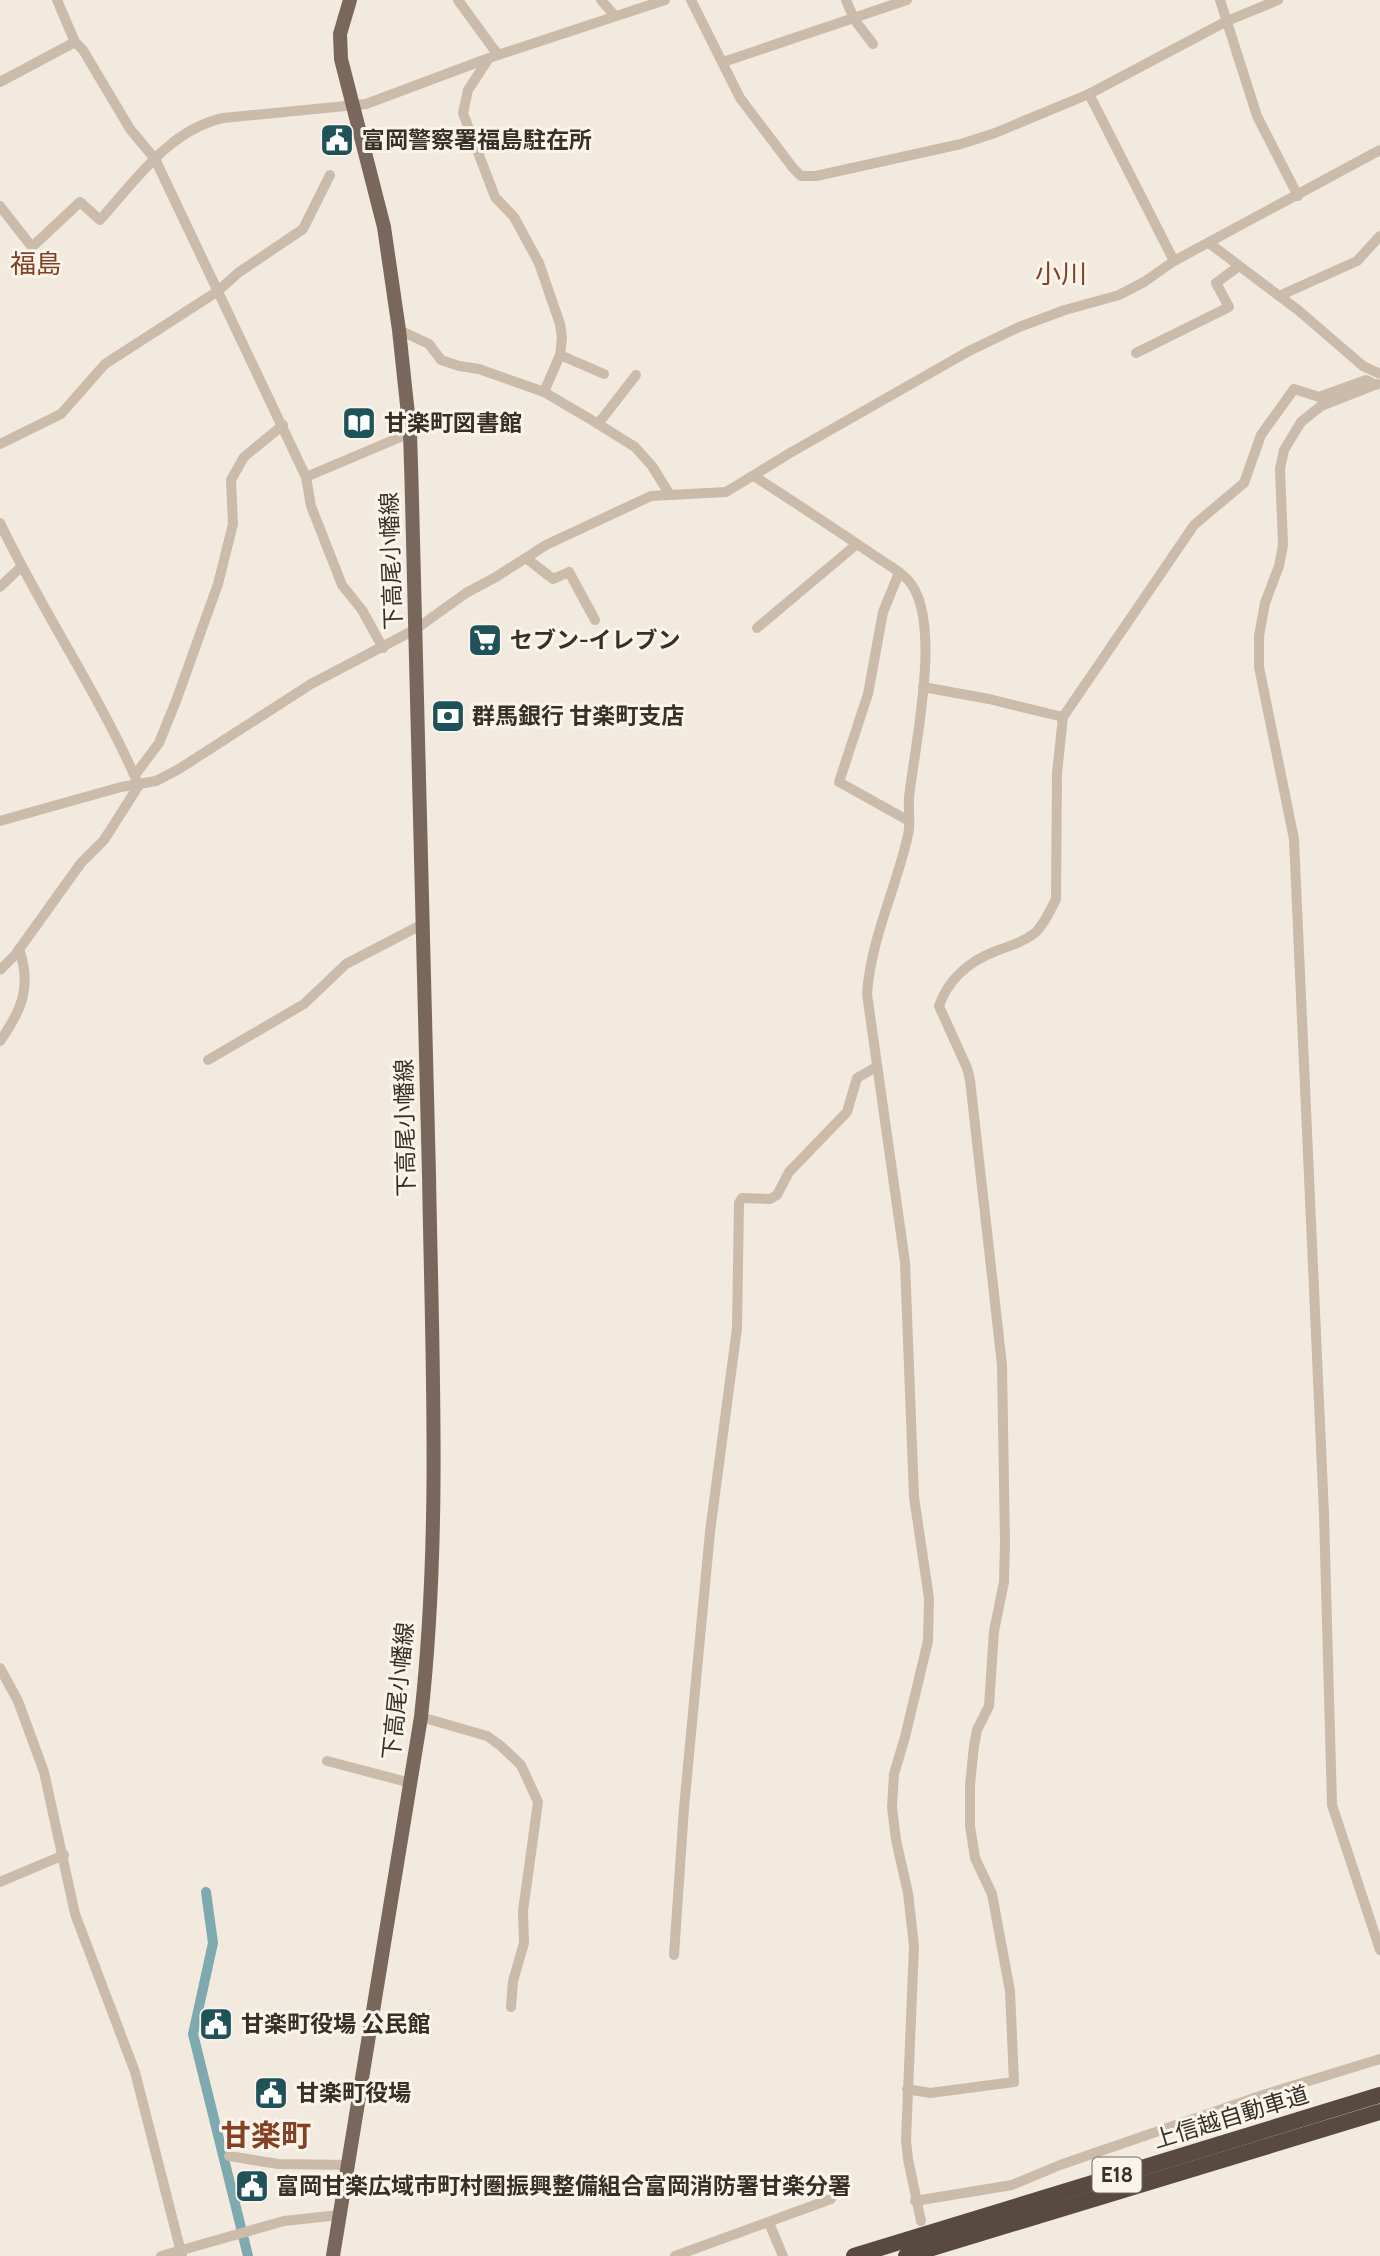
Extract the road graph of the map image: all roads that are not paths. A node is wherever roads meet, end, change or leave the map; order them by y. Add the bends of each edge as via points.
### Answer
1 (57, 0) edge
2 (350, 0) edge
3 (458, 0) edge
4 (601, 0) edge
5 (665, 0) edge
6 (691, 0) edge
7 (846, 0) edge
8 (907, 0) edge
9 (1220, 0) edge
10 (1279, 0) edge
11 (615, 16) junction
12 (855, 19) junction
13 (1227, 21) junction
14 (75, 42) junction
15 (873, 44) dead end
16 (494, 57) junction
17 (723, 62) junction
18 (0, 82) edge
19 (1089, 94) junction
20 (354, 106) junction
21 (1380, 150) edge
22 (155, 159) junction
23 (330, 175) dead end
24 (1298, 196) junction
25 (0, 206) edge
26 (1380, 236) edge
27 (1209, 243) junction
28 (1174, 261) junction
29 (1239, 266) junction
30 (218, 291) junction
31 (1279, 296) junction
32 (399, 330) junction
33 (1136, 353) dead end
34 (560, 355) junction
35 (604, 374) dead end
36 (1380, 374) edge
37 (636, 375) dead end
38 (1378, 384) edge
39 (544, 393) junction
40 (598, 424) junction
41 (283, 425) junction
42 (410, 433) junction
43 (0, 444) edge
44 (754, 476) junction
45 (306, 477) junction
46 (670, 495) junction
47 (0, 523) edge
48 (857, 544) junction
49 (526, 558) junction
50 (21, 567) junction
51 (899, 573) junction
52 (0, 587) edge
53 (595, 620) dead end
54 (757, 628) dead end
55 (416, 629) junction
56 (383, 648) junction
57 (923, 687) junction
58 (1063, 717) junction
59 (137, 780) junction
60 (0, 821) edge
61 (909, 821) junction
62 (423, 924) junction
63 (19, 949) junction
64 (0, 970) edge
65 (0, 1041) edge
66 (208, 1059) dead end
67 (876, 1067) junction
68 (0, 1668) edge
69 (421, 1717) junction
70 (327, 1761) dead end
71 (411, 1783) junction
72 (64, 1856) junction
73 (0, 1882) edge
74 (1380, 1950) edge
75 (674, 1955) dead end
76 (511, 2007) dead end
77 (1380, 2059) edge
78 (907, 2089) junction
79 (1380, 2095) edge
80 (1380, 2112) edge
81 (229, 2156) dead end
82 (349, 2165) junction
83 (831, 2199) dead end
84 (915, 2201) junction
85 (339, 2215) junction
86 (921, 2221) dead end
87 (769, 2223) junction
88 (781, 2251) edge
89 (181, 2253) edge
90 (160, 2256) edge
91 (332, 2256) edge
92 (675, 2256) edge
93 (854, 2256) edge
94 (906, 2256) edge

1 - 14 street
2 - 20 main road, 下高尾小幡線 via 339,46
3 - 16 street
4 - 11 street
5 - 11 street
6 - 17 street
7 - 12 street
8 - 12 street
9 - 13 street
10 - 13 street
11 - 16 street
12 - 15 street
12 - 17 street
13 - 19 street
13 - 24 street via 1258,116
14 - 18 street
14 - 22 street via 130,129
16 - 20 street
16 - 34 street via 468,90 463,113 495,197 514,217 539,262 559,324
17 - 19 street via 740,98 801,176 974,140
19 - 28 street
20 - 22 street via 207,121 188,130
20 - 32 main road, 下高尾小幡線 via 384,227
21 - 24 street
22 - 25 street via 100,220 80,202 32,247
22 - 30 street
23 - 30 street via 303,229
24 - 27 street
26 - 31 street via 1357,261
27 - 28 street
27 - 29 street
28 - 44 street via 1119,295 1053,314 970,351
29 - 31 street
29 - 33 street via 1216,283 1229,307
30 - 41 street
30 - 43 street via 105,364 61,414
31 - 36 street via 1363,366
32 - 39 street via 429,344 441,360
32 - 42 main road, 下高尾小幡線
34 - 35 street
34 - 39 street
37 - 40 street
38 - 58 street via 1366,380 1319,397 1294,389 1261,435 1244,483 1194,525
38 - 74 street via 1321,406 1301,422 1284,450 1280,469 1283,545 1265,603 1258,652 1294,839 1332,1805
39 - 40 street
40 - 46 street via 635,447
41 - 45 street
41 - 59 street via 244,457 231,480 233,524 218,584 159,743
42 - 45 street
42 - 55 main road, 下高尾小幡線
44 - 46 street via 726,492
44 - 48 street
45 - 56 street via 312,506 342,584
46 - 49 street via 651,496 618,510
47 - 50 street
48 - 51 street
48 - 54 street
49 - 53 street via 553,579 569,572
49 - 55 street
50 - 52 street
50 - 59 street via 93,690
51 - 57 street via 908,579 923,611
51 - 61 street via 883,612 868,694 839,782
55 - 56 street
55 - 62 main road, 下高尾小幡線
56 - 59 street via 311,684 179,769 156,781
57 - 58 street
57 - 61 street
58 - 78 street via 1057,773 1056,899 1033,934 964,969 943,992 939,1006 970,1080 1002,1365 1004,1582 994,1632 989,1706 974,1746 970,1826 975,1858 992,1894 1007,1978 1014,2082 930,2093
59 - 60 street
59 - 63 street via 104,840 81,863
61 - 67 street via 900,868 869,966 867,994
62 - 66 street via 346,964 304,1004
62 - 69 main road, 下高尾小幡線 via 434,1413 430,1602
63 - 64 street
63 - 65 street via 26,970 24,996
67 - 75 street via 857,1078 847,1112 789,1172 777,1195 742,1198 738,1203 737,1328 710,1532
67 - 78 street via 905,1262 914,1497 929,1598 928,1641 894,1774 892,1807 914,1947
68 - 72 street via 18,1701 44,1772
69 - 71 main road, 下高尾小幡線
69 - 76 street via 486,1736 501,1746 521,1765 538,1802 523,1911 524,1943
70 - 71 street
71 - 82 main road, 下高尾小幡線
72 - 73 street
72 - 89 street via 75,1914 135,2072
77 - 84 street via 1263,2095 1012,2185
78 - 84 street via 906,2140
79 - 93 highway, 上信越自動車道 / E18
80 - 94 highway, 上信越自動車道 / E18
81 - 82 street via 278,2164
82 - 85 main road, 下高尾小幡線
83 - 87 street
84 - 86 street
85 - 89 street via 285,2221
85 - 91 main road, 下高尾小幡線
87 - 88 street
87 - 92 street
89 - 90 street

